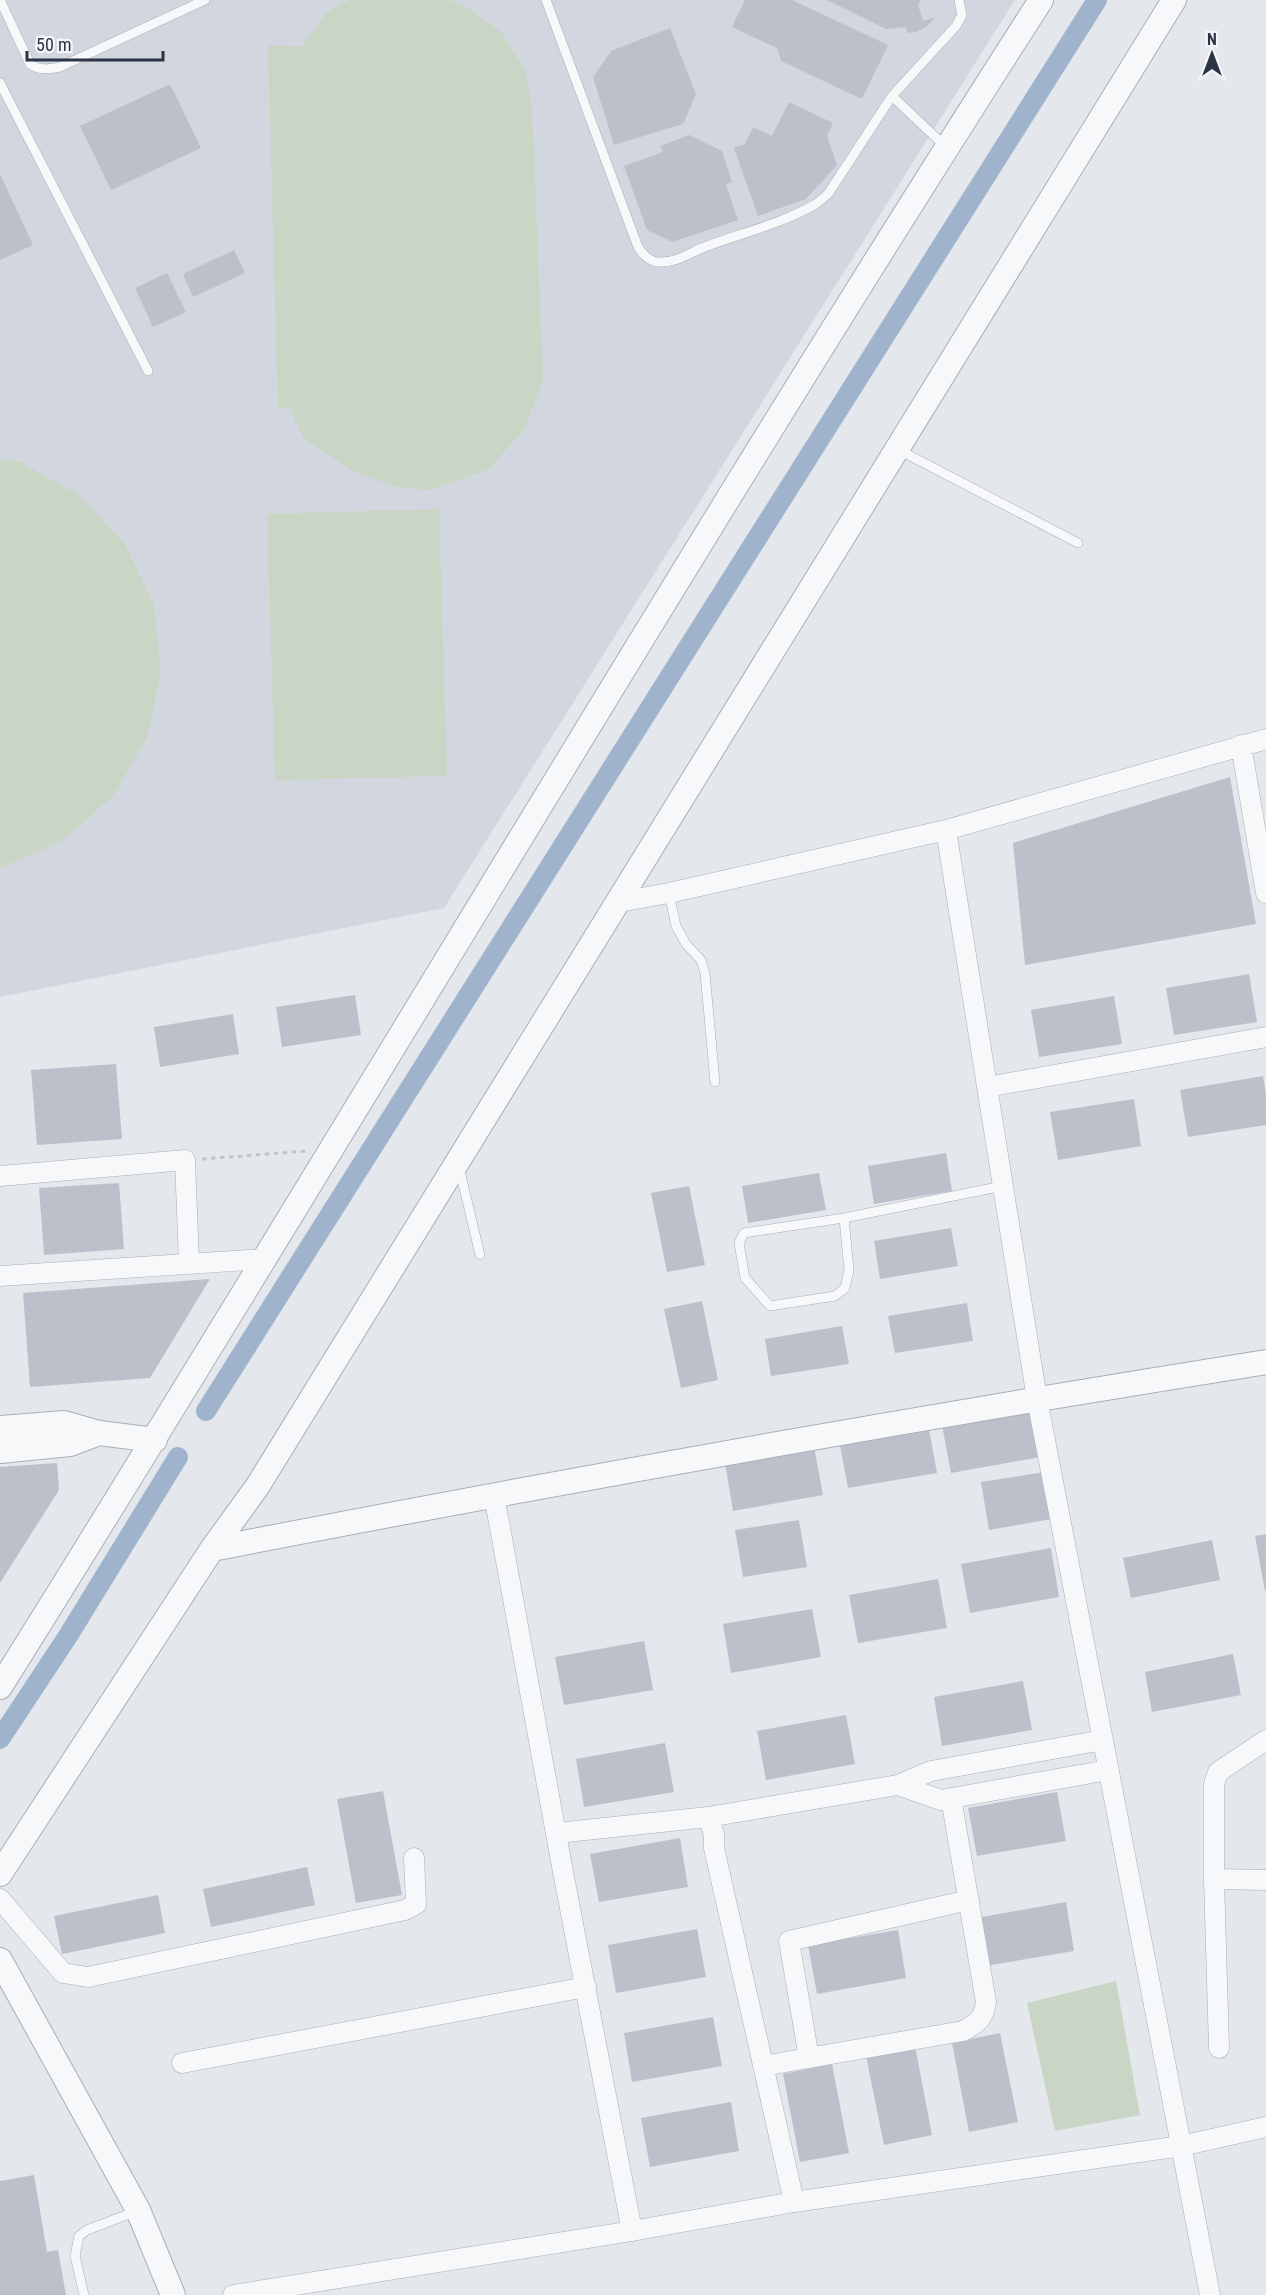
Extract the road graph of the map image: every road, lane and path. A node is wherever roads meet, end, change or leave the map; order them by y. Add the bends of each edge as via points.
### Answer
1 (0, 0) edge
2 (205, 0) edge
3 (546, 0) edge
4 (959, 0) edge
5 (1041, 0) edge
6 (1174, 0) edge
7 (0, 83) edge
8 (892, 96) junction
9 (947, 148) junction
10 (148, 371) dead end
11 (897, 449) junction
12 (1078, 543) dead end
13 (1266, 739) edge
14 (1241, 745) junction
15 (946, 830) junction
16 (669, 893) junction
17 (1266, 893) edge
18 (618, 902) junction
19 (1266, 1037) edge
20 (715, 1082) dead end
21 (987, 1087) junction
22 (332, 1149) junction
23 (185, 1160) junction
24 (458, 1162) junction
25 (0, 1176) edge
26 (1003, 1186) junction
27 (844, 1218) junction
28 (480, 1256) dead end
29 (265, 1259) junction
30 (189, 1263) junction
31 (0, 1276) edge
32 (1266, 1362) edge
33 (1037, 1399) junction
34 (0, 1428) edge
35 (99, 1433) junction
36 (155, 1440) junction
37 (0, 1451) edge
38 (494, 1495) junction
39 (212, 1549) junction
40 (0, 1687) edge
41 (1103, 1740) junction
42 (1266, 1740) edge
43 (1108, 1770) junction
44 (898, 1785) junction
45 (951, 1798) junction
46 (708, 1817) junction
47 (557, 1833) junction
48 (414, 1858) dead end
49 (0, 1873) edge
50 (1214, 1880) junction
51 (1266, 1880) edge
52 (0, 1899) edge
53 (969, 1900) junction
54 (0, 1960) edge
55 (586, 1987) junction
56 (1220, 2048) dead end
57 (809, 2058) junction
58 (182, 2063) dead end
59 (763, 2066) junction
60 (1266, 2127) edge
61 (1181, 2146) junction
62 (794, 2202) junction
63 (138, 2211) junction
64 (632, 2231) junction
65 (84, 2295) edge
66 (173, 2295) edge
67 (233, 2295) edge
68 (1210, 2295) edge

1 - 2 lane via 30,64 47,69 60,67
3 - 8 lane via 638,247 644,256 656,262 683,257 815,205 828,194
4 - 8 lane via 962,15 956,26
5 - 9 street
6 - 11 street
7 - 10 lane
8 - 9 lane
9 - 22 street
11 - 12 lane
11 - 18 street
13 - 14 street
14 - 15 street
14 - 17 street
15 - 16 street
15 - 21 street
16 - 18 street
16 - 20 lane via 676,926 701,960 705,974
18 - 24 street
19 - 21 street
21 - 26 street
22 - 23 path
22 - 29 street
23 - 25 street
23 - 30 street
24 - 28 lane
24 - 39 street via 257,1487
26 - 27 lane
26 - 33 street
27 - 27 lane via 744,1233 740,1243 745,1278 770,1306 835,1296 845,1288 849,1270
29 - 30 street
29 - 36 street
30 - 31 street
32 - 33 street
33 - 38 street
33 - 41 street
34 - 35 street via 64,1422
35 - 36 street
35 - 37 street via 70,1444
36 - 40 street
38 - 39 street
38 - 47 street
39 - 49 street
41 - 43 street
41 - 44 street via 931,1770
42 - 50 street via 1218,1772 1214,1784
43 - 45 street
43 - 61 street
44 - 45 street via 941,1800
44 - 46 street
45 - 53 street
46 - 47 street
46 - 59 street
47 - 55 street
48 - 52 street via 416,1904 405,1910 88,1977 63,1973
50 - 51 street
50 - 56 street
53 - 57 street via 986,2002 985,2013 976,2025 963,2031
53 - 57 street via 789,1941
54 - 63 street
55 - 58 street
55 - 64 street
57 - 59 street
59 - 62 street
60 - 61 street
61 - 62 street
61 - 68 street
62 - 64 street
63 - 65 lane via 80,2236 75,2256
63 - 66 street
64 - 67 street

